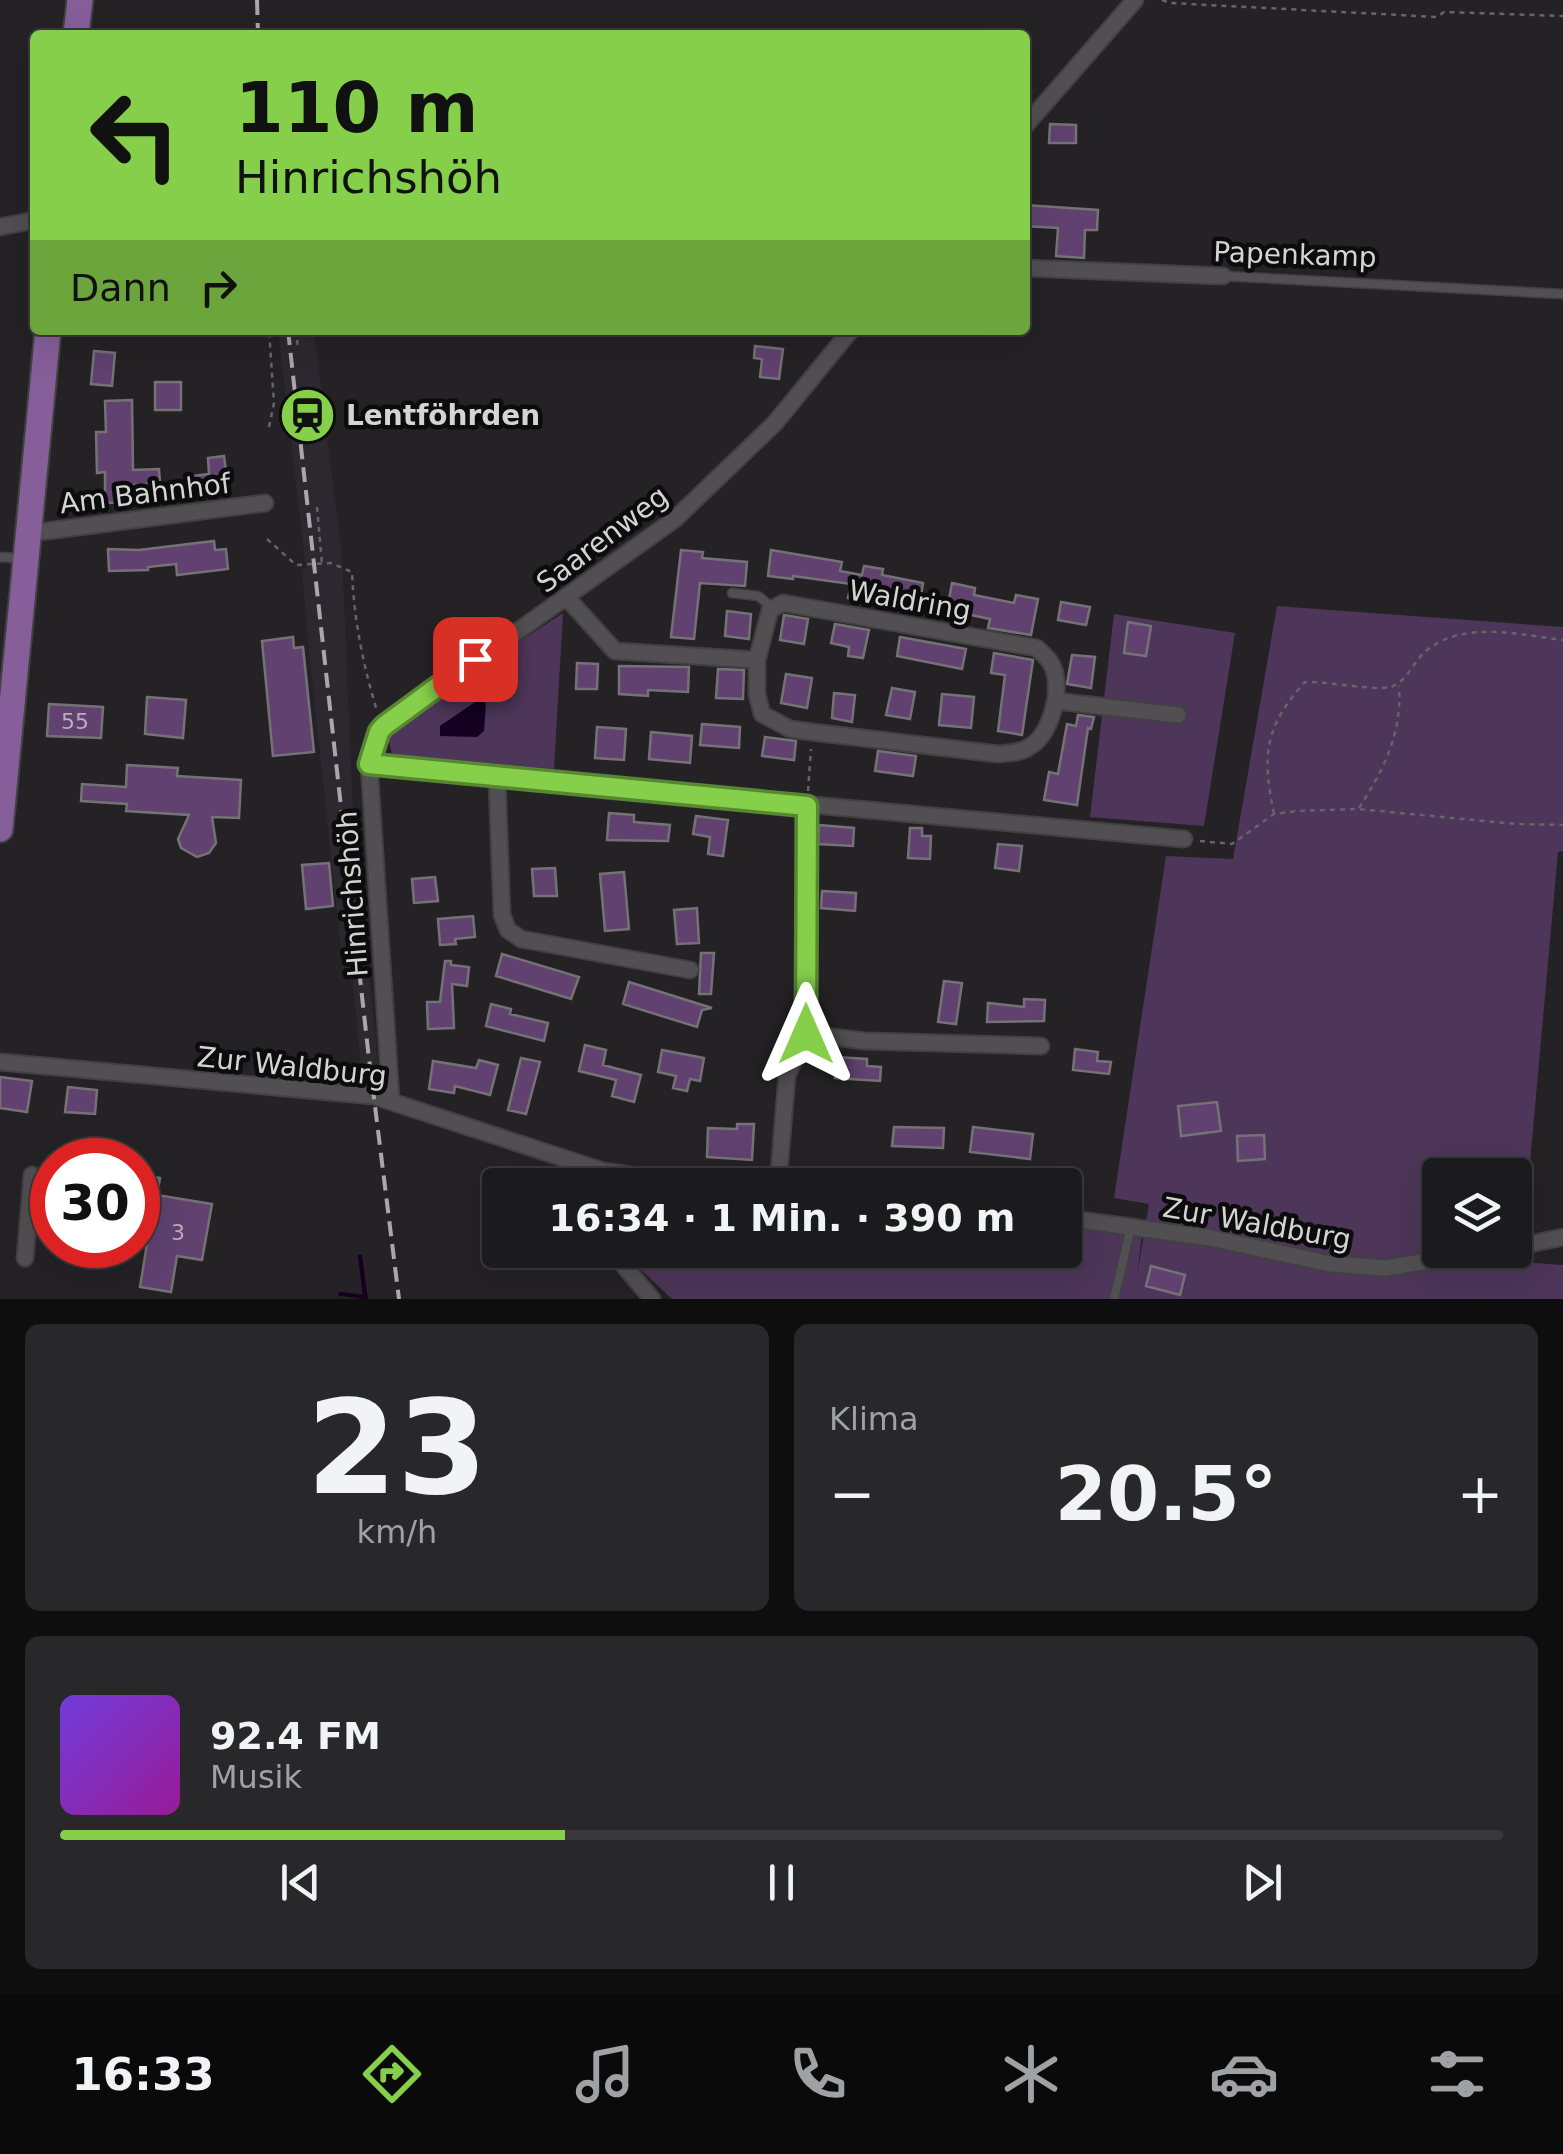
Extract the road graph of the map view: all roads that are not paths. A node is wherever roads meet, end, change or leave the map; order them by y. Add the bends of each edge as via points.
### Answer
1 (80, 0) edge
2 (1135, 0) edge
3 (77, 30) edge
4 (1030, 120) edge
5 (30, 221) edge
6 (0, 227) edge
7 (1030, 268) edge
8 (1223, 276) joint
9 (1563, 294) edge
10 (48, 335) edge
11 (847, 335) edge
12 (265, 503) dead end
13 (29, 546) junction
14 (0, 557) edge
15 (732, 594) dead end
16 (567, 598) junction
17 (773, 608) junction
18 (756, 660) junction
19 (1056, 701) junction
20 (1178, 714) dead end
21 (369, 764) junction
22 (497, 778) junction
23 (807, 806) junction
24 (0, 829) edge
25 (1184, 840) road end
26 (690, 970) dead end
27 (806, 1034) junction
28 (1040, 1046) dead end
29 (0, 1062) edge
30 (391, 1101) junction
31 (576, 1168) edge
32 (779, 1168) edge
33 (30, 1199) edge
34 (1082, 1220) edge
35 (1132, 1227) junction
36 (1563, 1237) edge
37 (1532, 1243) edge
38 (25, 1258) dead end
39 (1422, 1262) edge
40 (625, 1268) edge
41 (652, 1299) edge
42 (1114, 1299) edge

1 - 3 main road
2 - 4 street
5 - 6 street
7 - 8 street, Papenkamp
8 - 9 lane, Papenkamp
10 - 13 main road
11 - 16 street, Saarenweg via 775,423 676,519
12 - 13 street, Am Bahnhof
13 - 14 lane
13 - 24 main road
15 - 17 lane via 758,596
16 - 18 street via 615,651
16 - 21 street, Saarenweg via 384,726
17 - 18 street
17 - 19 street, Waldring via 798,605 1037,648 1055,672
18 - 19 street via 762,714 790,729 1018,752 1034,745
19 - 20 street
21 - 22 street
21 - 30 street, Hinrichshöh
22 - 23 street
22 - 26 street via 508,930 521,939
23 - 25 street
23 - 27 street
27 - 28 street
27 - 32 street via 787,1075
29 - 30 street, Zur Waldburg
30 - 31 street, Zur Waldburg
33 - 38 street
34 - 35 street, Zur Waldburg
35 - 39 street, Zur Waldburg via 1349,1266
35 - 42 lane
36 - 37 street
40 - 41 street

